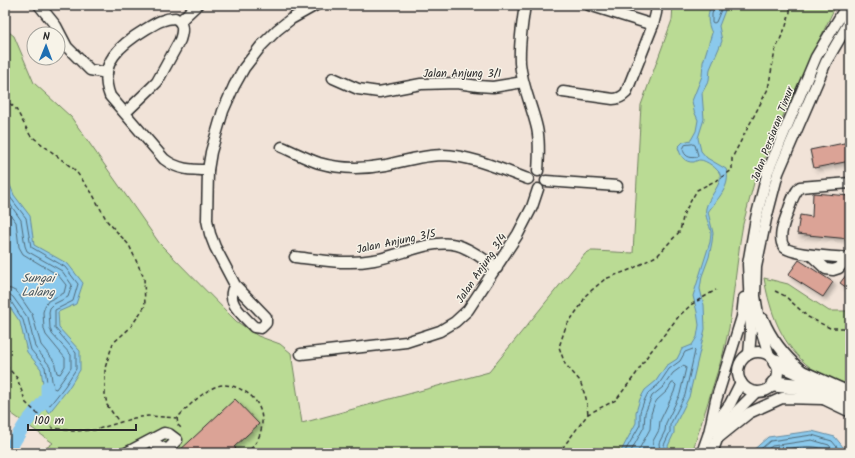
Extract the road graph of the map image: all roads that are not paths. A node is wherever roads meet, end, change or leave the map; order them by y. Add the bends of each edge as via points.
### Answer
1 (40, 5) edge
2 (197, 5) edge
3 (316, 5) edge
4 (525, 5) edge
5 (589, 5) edge
6 (657, 5) edge
7 (847, 5) edge
8 (180, 21) junction
9 (850, 21) edge
10 (653, 25) junction
11 (107, 73) junction
12 (333, 78) dead end
13 (523, 82) junction
14 (562, 92) dead end
15 (125, 113) junction
16 (282, 147) dead end
17 (208, 170) junction
18 (538, 171) junction
19 (528, 179) junction
20 (546, 181) junction
21 (850, 183) edge
22 (617, 186) dead end
23 (538, 189) junction
24 (811, 254) junction
25 (295, 257) dead end
26 (848, 258) edge
27 (748, 264) junction
28 (497, 268) junction
29 (236, 285) dead end
30 (755, 296) junction
31 (301, 354) dead end
32 (749, 354) junction
33 (772, 358) junction
34 (815, 381) junction
35 (741, 382) junction
36 (774, 384) junction
37 (756, 392) junction
38 (850, 395) edge
39 (827, 399) junction
40 (850, 409) edge
41 (708, 433) junction
42 (718, 438) junction
43 (150, 441) dead end
44 (126, 453) edge
45 (702, 453) edge
46 (712, 453) edge

1 - 11 street via 56,26 67,47 90,70
2 - 8 street
3 - 17 street via 277,30 244,68 223,111
4 - 13 street via 520,36
5 - 10 street
6 - 10 street
7 - 27 street, Jalan Persiaran Timur via 816,57 768,171
8 - 11 street via 175,18 162,20 130,39 114,54
8 - 15 street via 180,40 157,82
9 - 30 street, Jalan Persiaran Timur via 826,62 778,173 756,267
10 - 14 street via 626,93 619,99
11 - 15 street via 107,89 110,96
12 - 13 street, Jalan Anjung 3/1 via 358,89 379,92 421,84 493,87
13 - 18 street via 537,128
15 - 17 street via 173,166
16 - 19 street via 318,162 346,167 371,167 420,157 460,156
17 - 29 street via 207,220 210,234
18 - 19 street via 531,173
18 - 20 street via 543,174
19 - 23 street via 532,188
20 - 22 street
20 - 23 street via 544,187
21 - 24 street via 806,186 796,191 783,224 782,243 789,251
23 - 28 street, Jalan Anjung 3/4 via 518,234
24 - 26 street
24 - 26 street via 826,268 833,270 839,268
25 - 28 street, Jalan Anjung 3/5 via 337,263 357,262 380,259 431,245 456,244
27 - 32 street, Jalan Persiaran Timur via 751,331
27 - 41 street via 742,317
28 - 31 street, Jalan Anjung 3/4 via 468,310 456,322 440,331 406,342
30 - 33 street, Jalan Persiaran Timur via 760,326
30 - 34 street via 767,329 782,350
32 - 33 street via 759,352
32 - 35 street via 739,366
33 - 34 highway
33 - 36 street via 778,369 778,377
34 - 38 highway
35 - 37 street
35 - 41 street via 730,404
36 - 37 street via 763,392
36 - 39 highway via 804,387
37 - 42 street via 739,409
39 - 40 highway
39 - 42 street via 782,398 749,413
41 - 45 street
42 - 46 street
43 - 44 street

